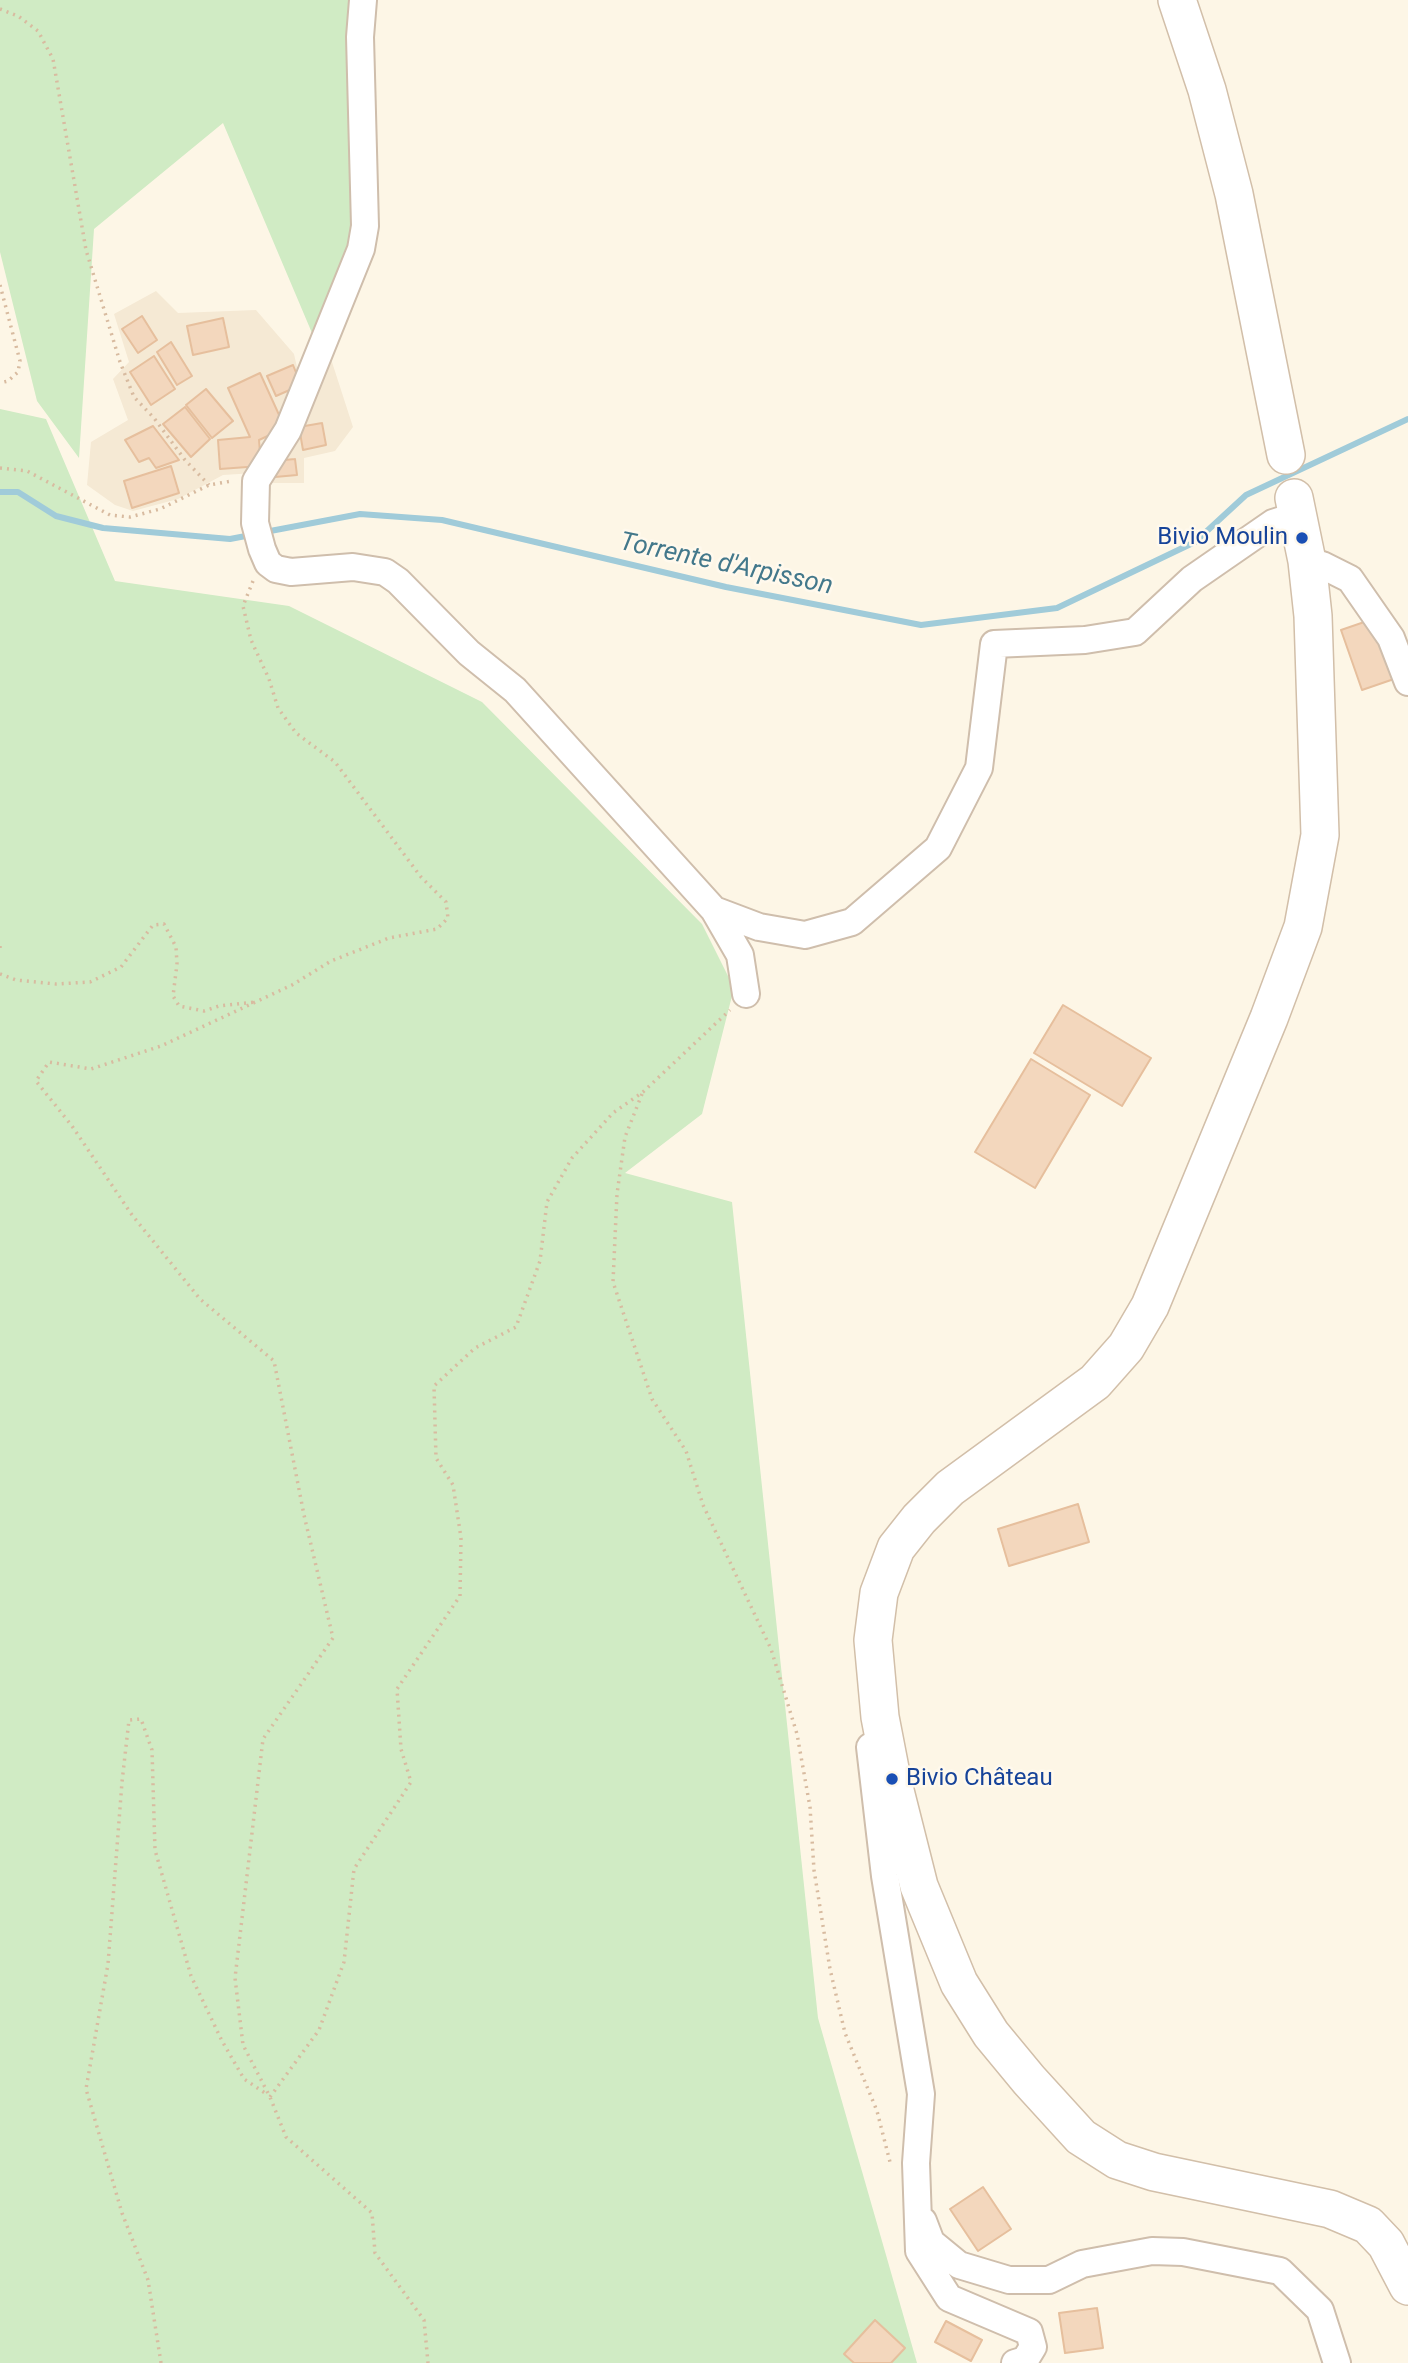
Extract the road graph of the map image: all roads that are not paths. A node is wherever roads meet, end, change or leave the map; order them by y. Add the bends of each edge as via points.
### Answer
1 (363, 0) edge
2 (1177, 0) edge
3 (1286, 455) dead end
4 (1296, 507) joint
5 (1307, 561) junction
6 (1408, 682) edge
7 (714, 910) junction
8 (746, 994) road end
9 (880, 1717) junction
10 (917, 2206) junction
11 (1408, 2287) edge
12 (1015, 2363) edge
13 (1337, 2363) edge

1 - 7 street via 365,226 361,249 288,430 256,481 254,523 265,556 276,569 291,572 353,567 385,572 398,581 468,653 515,690
2 - 3 main road via 1234,194
4 - 5 main road
4 - 7 street via 1192,579 1135,632 1085,640 994,644 979,768 944,837 938,848 852,922 804,935 759,927
5 - 6 street via 1350,579 1391,638
5 - 9 main road via 1320,835 1303,927 1150,1306 1126,1347 1095,1382 950,1489 896,1548 879,1593 873,1640
7 - 8 street via 740,955
9 - 10 street via 869,1725 869,1742 885,1876 921,2094
9 - 11 main road via 919,1886 959,1983 991,2034 1081,2137 1117,2160 1154,2172 1330,2209 1368,2225 1386,2244
10 - 12 street via 919,2251 949,2298 1029,2332 1032,2347 1025,2360
10 - 13 street via 931,2242 959,2266 1009,2280 1049,2280 1082,2264 1152,2251 1183,2252 1280,2271 1320,2310

